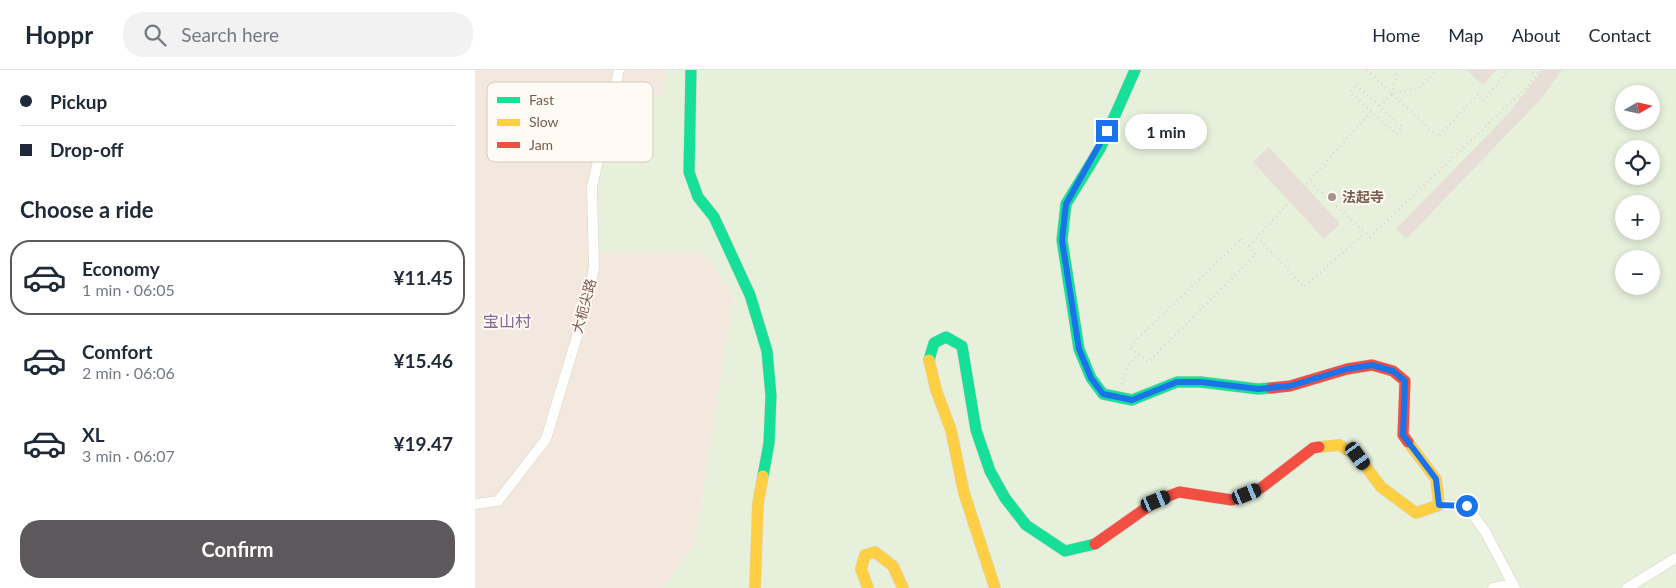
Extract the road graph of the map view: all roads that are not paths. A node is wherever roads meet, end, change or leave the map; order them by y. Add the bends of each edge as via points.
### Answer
1 (691, 70) edge
2 (1135, 70) edge
3 (597, 162) edge
4 (475, 504) edge
5 (1439, 505) junction
6 (1676, 558) edge
7 (1514, 586) edge
8 (755, 588) edge
9 (868, 588) edge
10 (903, 588) edge
11 (995, 588) edge
12 (1493, 588) edge
13 (1627, 588) edge

1 - 8 street via 689,172 698,197 714,217 737,264 767,351 771,396 769,443 758,503
2 - 5 street via 1101,147 1066,204 1062,240 1079,349 1091,378 1103,394 1132,400 1177,382 1258,389 1290,386 1372,365 1393,371 1405,381 1403,435 1436,479
3 - 4 street, 大枙尖路 via 591,187 594,268 585,310 546,439 498,501
5 - 7 street via 1467,506 1487,533
5 - 11 street via 1416,513 1381,487 1358,456 1339,446 1313,448 1261,488 1232,500 1179,492 1156,501 1098,543 1065,550 1026,525 1005,498 990,471 976,430 963,346 946,337 934,343 928,357 951,430 964,494
6 - 13 street
7 - 12 street
9 - 10 street via 861,569 865,555 875,552 899,572

